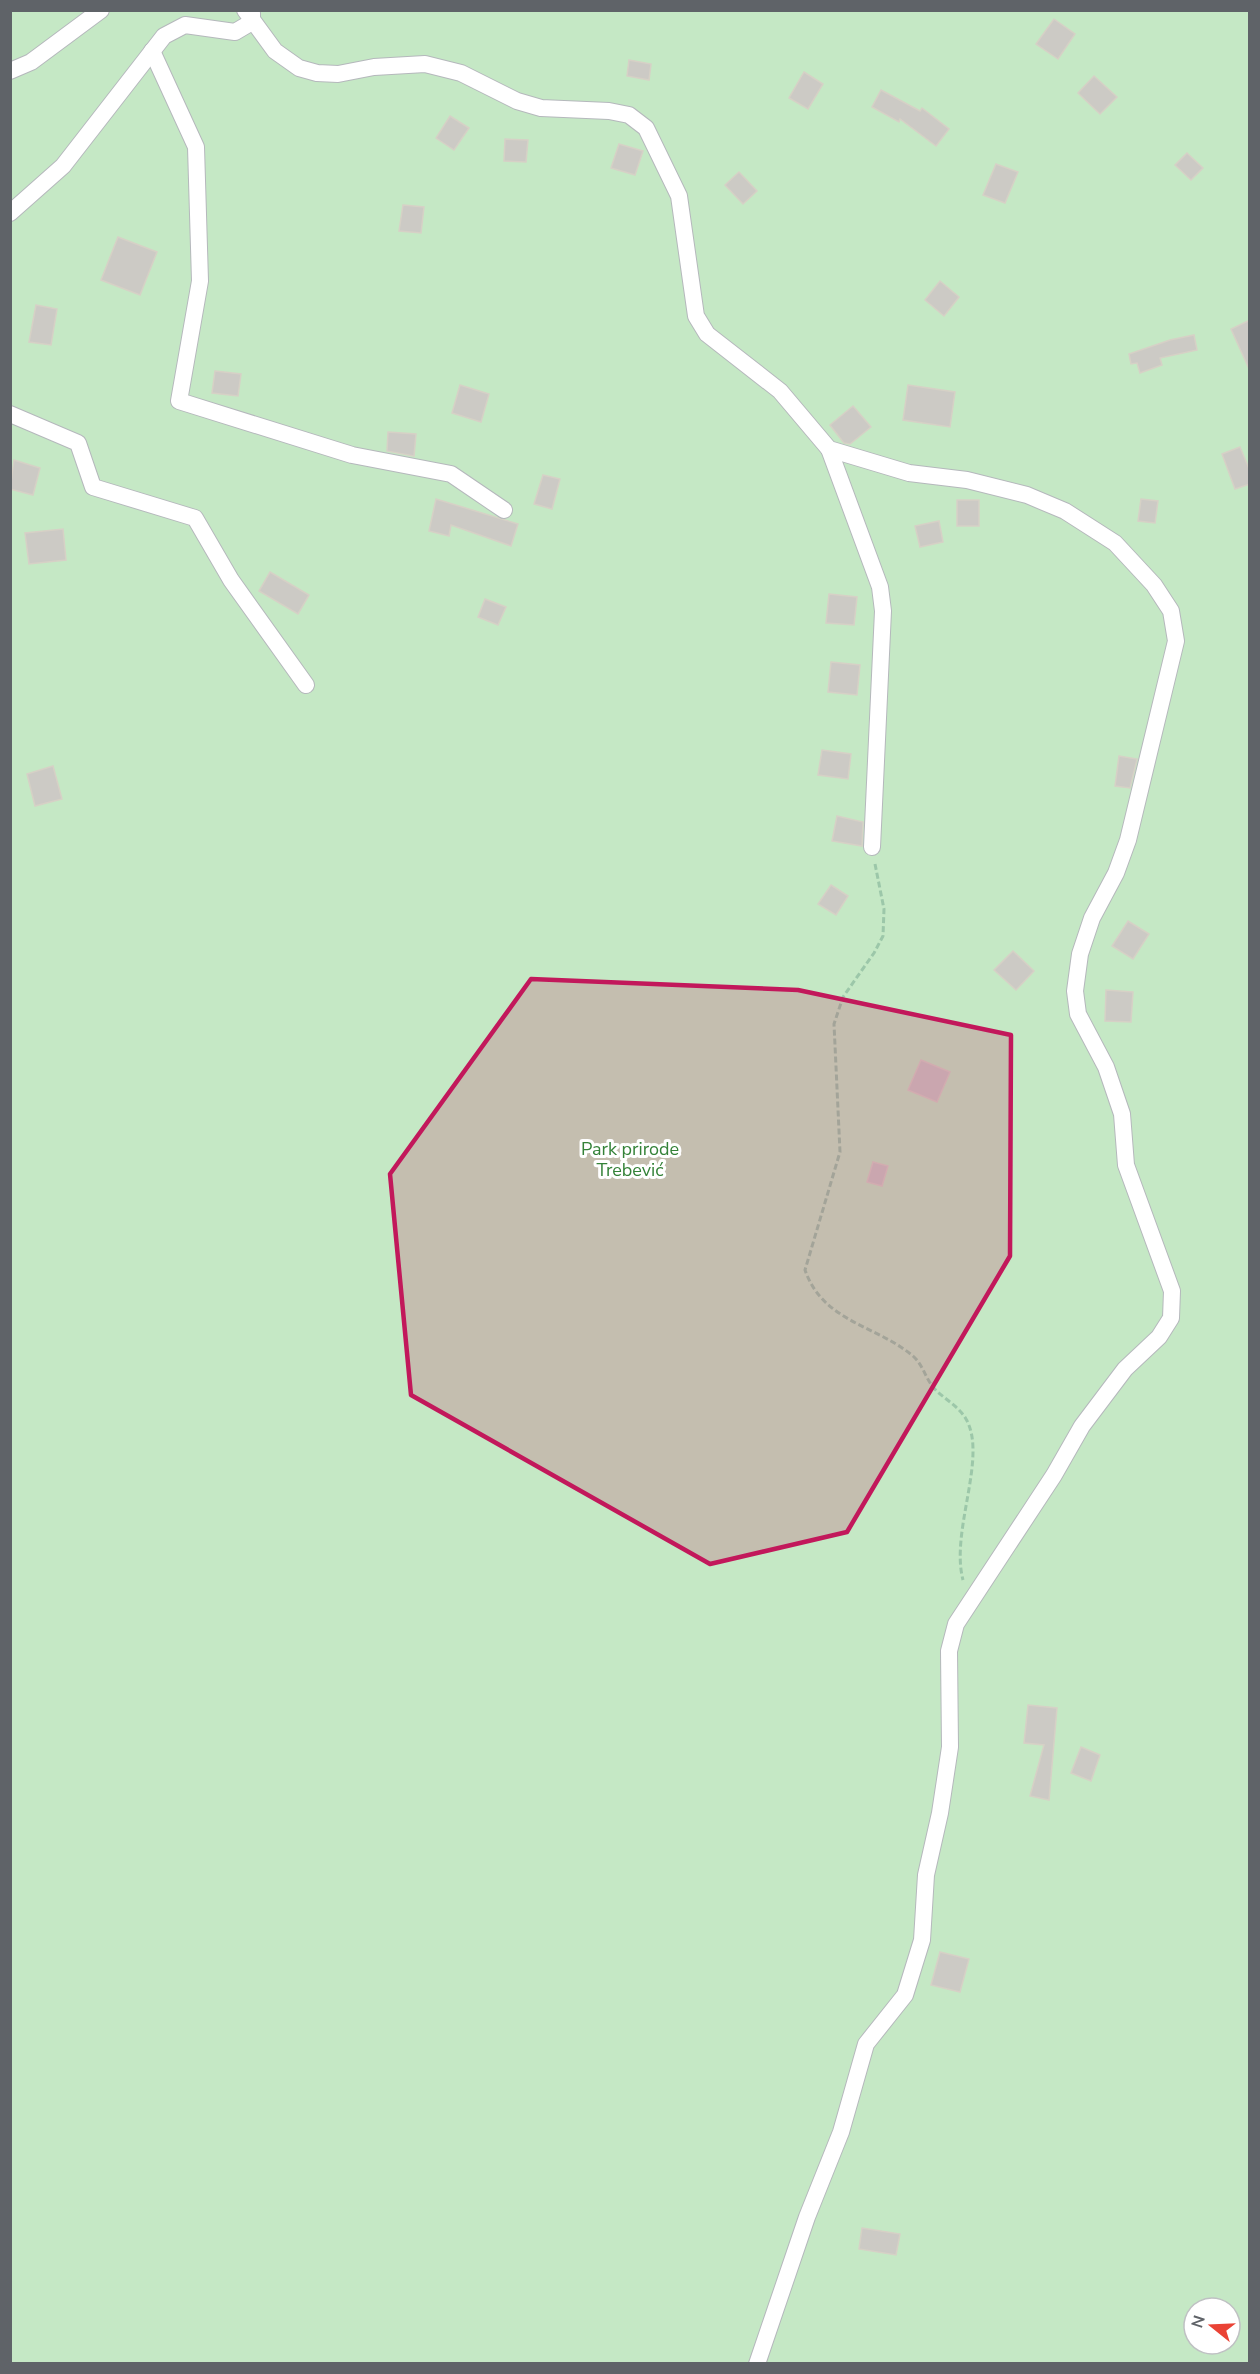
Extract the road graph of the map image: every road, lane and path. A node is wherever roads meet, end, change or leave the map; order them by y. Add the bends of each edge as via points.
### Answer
1 (101, 10) edge
2 (250, 14) edge
3 (152, 51) junction
4 (10, 71) edge
5 (10, 213) edge
6 (10, 414) edge
7 (829, 449) junction
8 (504, 510) dead end
9 (306, 685) dead end
10 (872, 847) joint
11 (970, 1599) junction
12 (757, 2364) edge

1 - 4 street via 30,62
2 - 3 street via 236,32 185,25 164,36
2 - 7 street via 275,51 299,68 317,74 425,64 461,73 517,101 541,108 629,115 646,128 679,196 696,316 707,334 780,391
3 - 5 street via 63,166
3 - 8 street via 196,147 200,281 179,401 352,455 451,474
6 - 9 street via 78,443 93,487 195,518 231,580
7 - 10 street via 880,587 883,611
7 - 11 street via 909,473 977,482 1027,495 1065,511 1115,543 1155,585 1171,611 1176,641 1128,840 1092,918 1080,954 1075,991 1078,1014 1106,1067 1122,1114 1126,1165 1172,1291 1171,1318 1159,1337 1125,1369 1082,1426 1054,1475
10 - 11 path via 884,909 883,936 843,997 834,1024 840,1152 805,1270 811,1287 836,1313 912,1356 933,1387 965,1417 974,1437 959,1554
11 - 12 street via 956,1624 950,1651 950,1748 926,1875 922,1940 905,1995 866,2044 841,2132 807,2217

